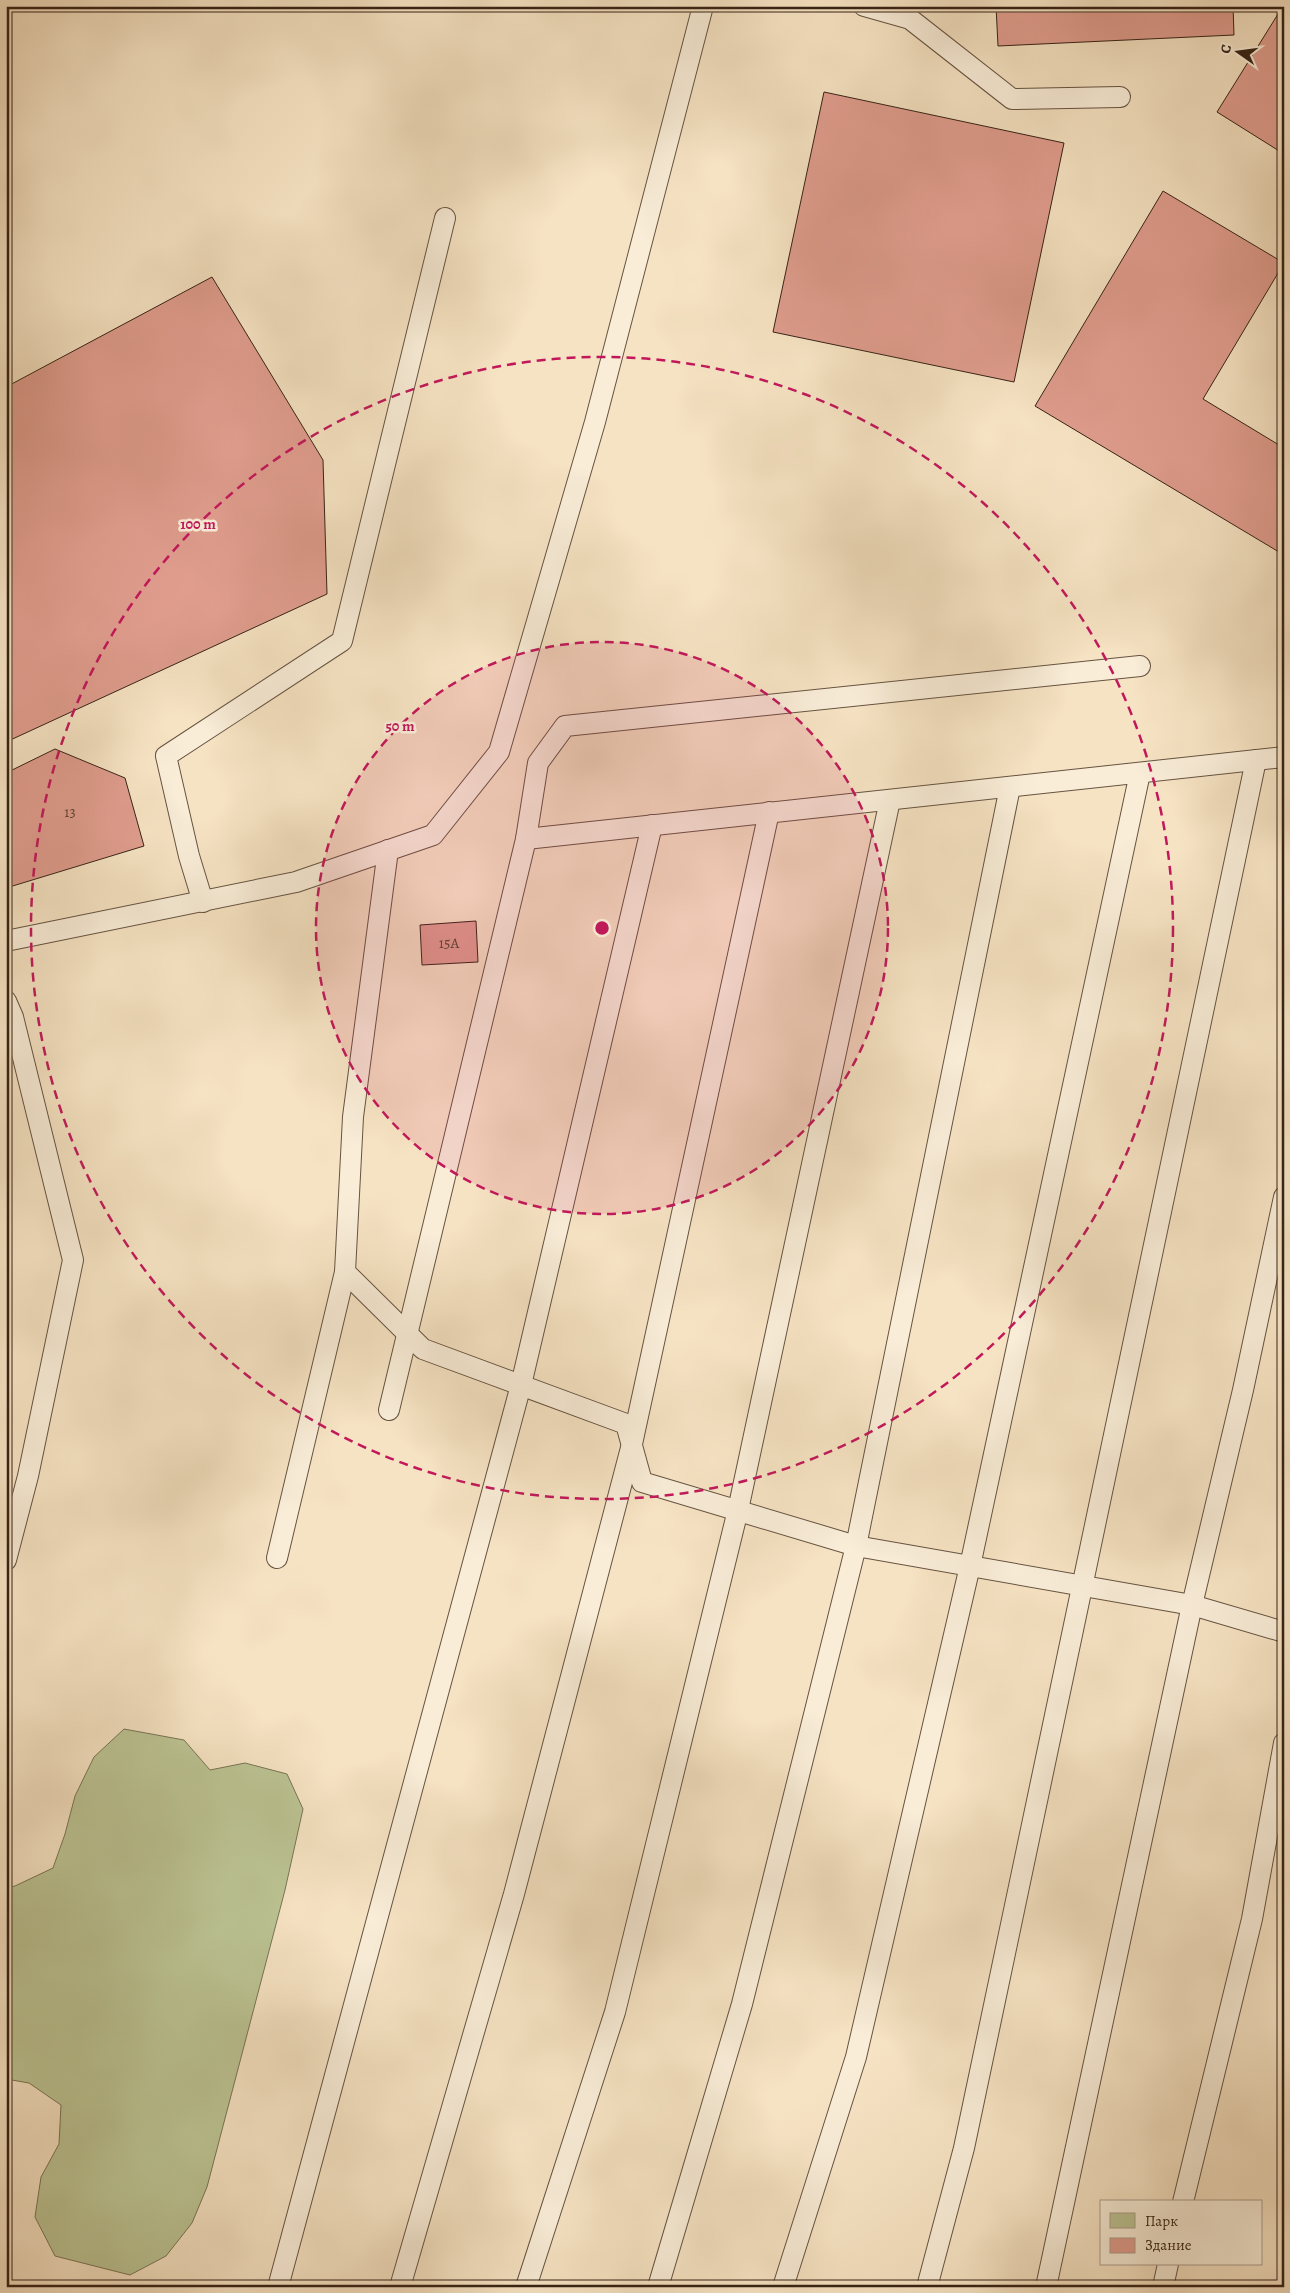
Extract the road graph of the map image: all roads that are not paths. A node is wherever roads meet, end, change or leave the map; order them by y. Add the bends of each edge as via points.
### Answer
1 (703, 6) edge
2 (864, 6) edge
3 (912, 13) edge
4 (1120, 97) dead end
5 (444, 218) dead end
6 (1140, 666) dead end
7 (1284, 757) edge
8 (1256, 760) junction
9 (1140, 773) junction
10 (1010, 787) junction
11 (890, 800) junction
12 (769, 812) junction
13 (652, 825) junction
14 (526, 839) junction
15 (388, 850) junction
16 (203, 902) junction
17 (6, 941) edge
18 (6, 1001) edge
19 (1284, 1198) edge
20 (345, 1272) junction
21 (408, 1333) junction
22 (521, 1385) junction
23 (389, 1410) dead end
24 (632, 1444) junction
25 (738, 1510) junction
26 (856, 1546) junction
27 (278, 1558) dead end
28 (6, 1560) edge
29 (970, 1566) junction
30 (1081, 1585) junction
31 (1192, 1605) junction
32 (1284, 1632) edge
33 (1284, 1743) edge
34 (1183, 2200) edge
35 (1167, 2266) edge
36 (278, 2287) edge
37 (400, 2287) edge
38 (526, 2287) edge
39 (658, 2287) edge
40 (783, 2287) edge
41 (927, 2287) edge
42 (1046, 2287) edge
43 (1162, 2287) edge

1 - 15 lane via 595,422 500,752 433,835
2 - 3 lane
3 - 4 lane via 1012,99
5 - 16 lane via 342,641 166,756
6 - 14 lane via 565,726 538,763
7 - 8 lane
8 - 9 lane
8 - 30 lane
9 - 10 lane
9 - 29 lane
10 - 11 lane
10 - 26 lane
11 - 12 lane
11 - 25 lane
12 - 13 lane
12 - 24 lane
13 - 14 lane
13 - 22 lane
14 - 21 lane
15 - 16 lane via 296,882
15 - 20 lane via 353,1117
16 - 17 lane
18 - 28 lane via 13,1017 73,1260 28,1476
19 - 31 lane
20 - 21 lane
20 - 27 lane
21 - 22 lane via 423,1349
21 - 23 lane
22 - 24 lane via 626,1424
22 - 36 lane
24 - 25 lane via 642,1482
24 - 37 lane via 514,1894
25 - 26 lane
25 - 38 lane via 615,2012
26 - 29 lane
26 - 39 lane via 742,2004
29 - 30 lane
29 - 40 lane via 856,2057
30 - 31 lane
30 - 41 lane via 964,2148
31 - 32 lane
31 - 42 lane
33 - 34 lane via 1252,1919
35 - 43 lane

